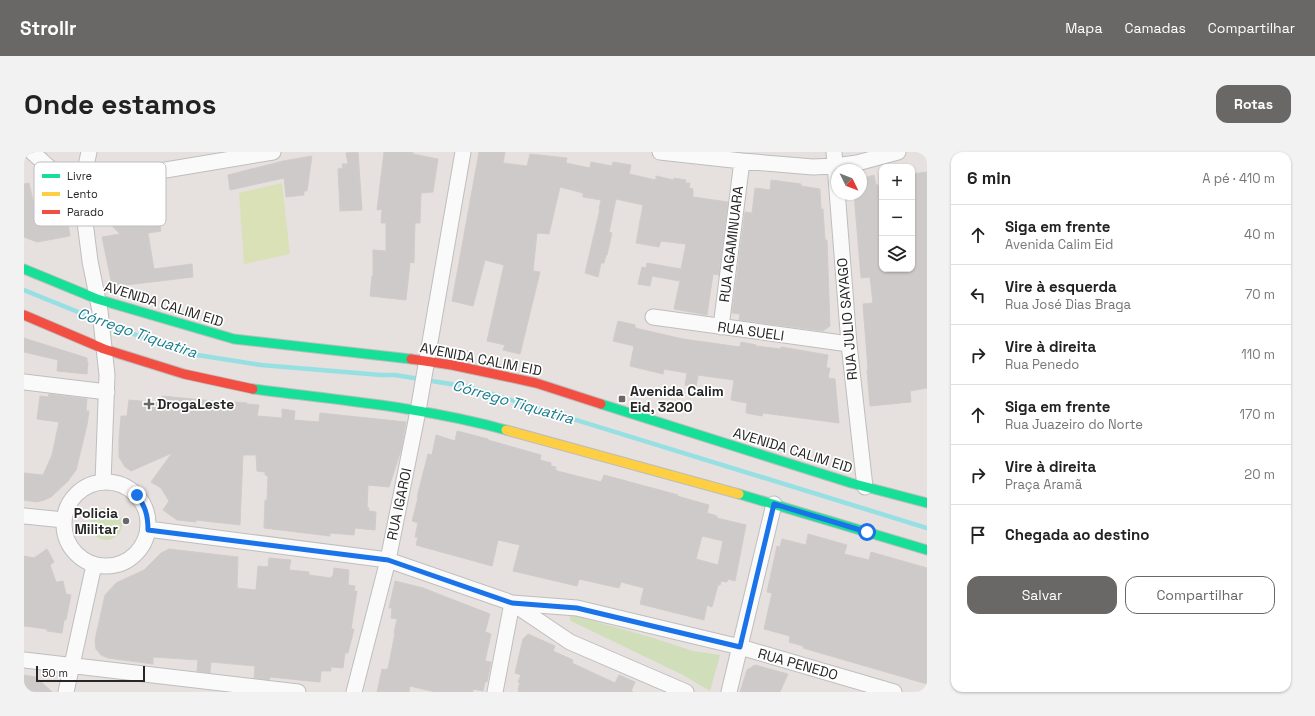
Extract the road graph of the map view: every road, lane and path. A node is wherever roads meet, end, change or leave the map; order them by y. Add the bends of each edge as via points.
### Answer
1 (32, 152) edge
2 (89, 152) edge
3 (274, 152) edge
4 (463, 152) edge
5 (660, 152) edge
6 (898, 152) edge
7 (834, 159) edge
8 (742, 161) junction
9 (43, 162) edge
10 (87, 162) edge
11 (166, 170) edge
12 (86, 226) edge
13 (24, 269) edge
14 (98, 305) junction
15 (24, 315) edge
16 (653, 317) dead end
17 (721, 327) junction
18 (849, 344) junction
19 (104, 349) junction
20 (426, 366) junction
21 (24, 382) edge
22 (107, 392) junction
23 (418, 411) junction
24 (103, 482) junction
25 (865, 486) junction
26 (927, 503) edge
27 (774, 504) junction
28 (24, 516) edge
29 (64, 520) junction
30 (148, 530) junction
31 (927, 550) edge
32 (388, 560) junction
33 (94, 565) junction
34 (512, 603) junction
35 (740, 647) junction
36 (24, 660) edge
37 (72, 665) junction
38 (66, 692) edge
39 (298, 692) edge
40 (354, 692) edge
41 (495, 692) edge
42 (686, 692) edge
43 (729, 692) edge
44 (894, 692) edge

1 - 9 street
2 - 10 street
3 - 11 street
4 - 20 street, RUA IGAROI
5 - 8 street
6 - 7 street via 857,163
7 - 8 street via 813,167
7 - 18 street, RUA JULIO SAYAGO
8 - 17 street, RUA AGAMINUARA
12 - 14 street
13 - 14 main road, AVENIDA CALIM EID
14 - 19 street
14 - 20 main road, AVENIDA CALIM EID via 234,339
15 - 19 main road
16 - 17 street, RUA SUELI
17 - 18 street, RUA SUELI
18 - 25 street, RUA JULIO SAYAGO
19 - 22 street
19 - 23 main road via 184,374 250,389
20 - 23 street, RUA IGAROI
20 - 25 main road, AVENIDA CALIM EID via 452,365 536,383
21 - 22 street
22 - 24 street
23 - 27 main road via 481,423
23 - 32 street, RUA IGAROI
24 - 29 street via 92,484 72,498
24 - 30 street via 116,483 137,495 148,517
25 - 26 main road, AVENIDA CALIM EID
27 - 31 main road
27 - 35 street
28 - 29 street
29 - 33 street via 68,544 83,561
30 - 32 street
30 - 33 street via 144,544 123,564 109,567
32 - 34 street
32 - 40 street, RUA IGAROI
33 - 37 street
34 - 35 street, RUA PENEDO via 577,608
34 - 41 street
34 - 42 street via 570,642
35 - 43 street
35 - 44 street, RUA PENEDO
36 - 37 street
37 - 38 street
37 - 39 street

